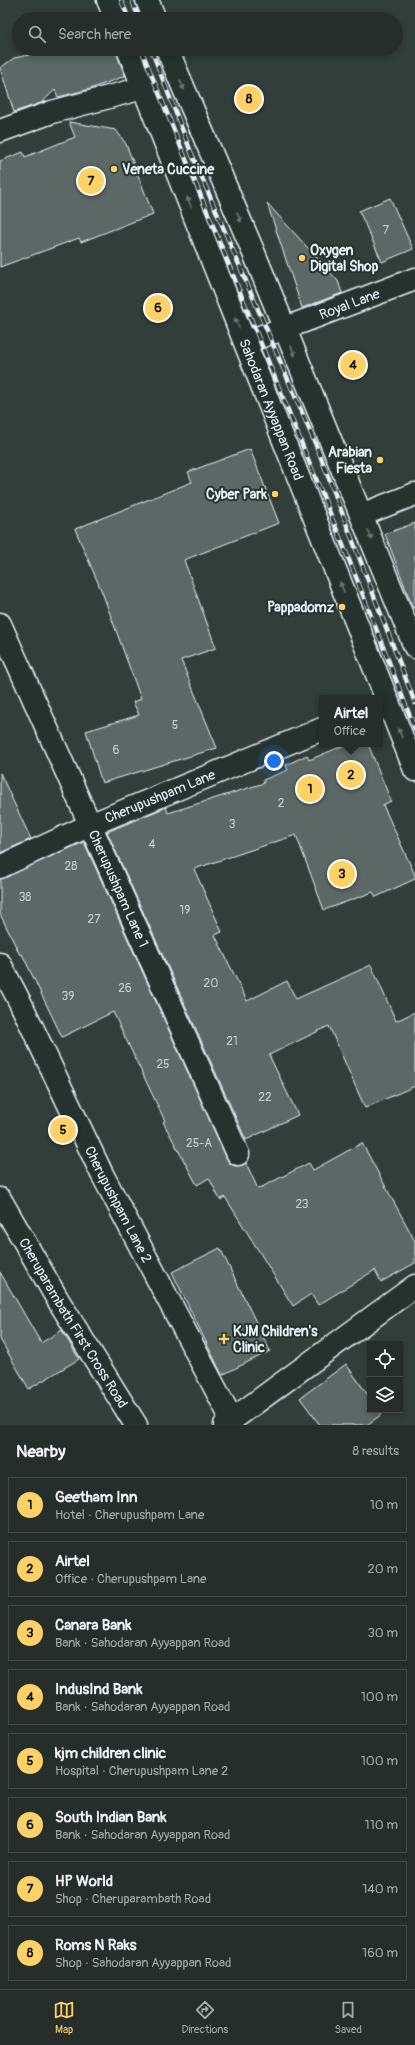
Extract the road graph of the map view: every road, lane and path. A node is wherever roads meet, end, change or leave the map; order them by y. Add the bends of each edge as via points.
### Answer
1 (108, 0) edge
2 (147, 0) edge
3 (113, 12) edge
4 (152, 12) edge
5 (131, 56) edge
6 (170, 56) edge
7 (143, 88) junction
8 (0, 131) edge
9 (415, 279) edge
10 (283, 329) junction
11 (245, 342) junction
12 (415, 494) edge
13 (361, 515) junction
14 (0, 624) edge
15 (415, 647) edge
16 (381, 695) edge
17 (384, 704) edge
18 (319, 730) edge
19 (415, 770) edge
20 (90, 825) junction
21 (0, 867) edge
22 (0, 964) edge
23 (238, 1154) dead end
24 (0, 1199) edge
25 (415, 1286) edge
26 (229, 1422) edge
27 (136, 1425) edge

1 - 3 street
2 - 4 street
5 - 7 street, Sahodaran Ayyappan Road
6 -> 10 street via 256,258
7 - 8 street via 52,112
11 -> 7 street, Sahodaran Ayyappan Road
9 - 10 street, Royal Lane
10 - 11 street, Royal Lane
10 -> 13 street
16 -> 11 street, Sahodaran Ayyappan Road
12 - 13 street
13 -> 15 street
14 - 20 street, Cherupushpam Lane 1
19 -> 17 street, Sahodaran Ayyappan Road
18 - 20 street, Cherupushpam Lane
20 - 21 street, Cherupushpam Lane
20 - 23 street, Cherupushpam Lane 1
22 - 26 street, Cherupushpam Lane 2 via 102,1174
24 - 27 street, Cheruparambath First Cross Road via 58,1300
25 - 26 street

